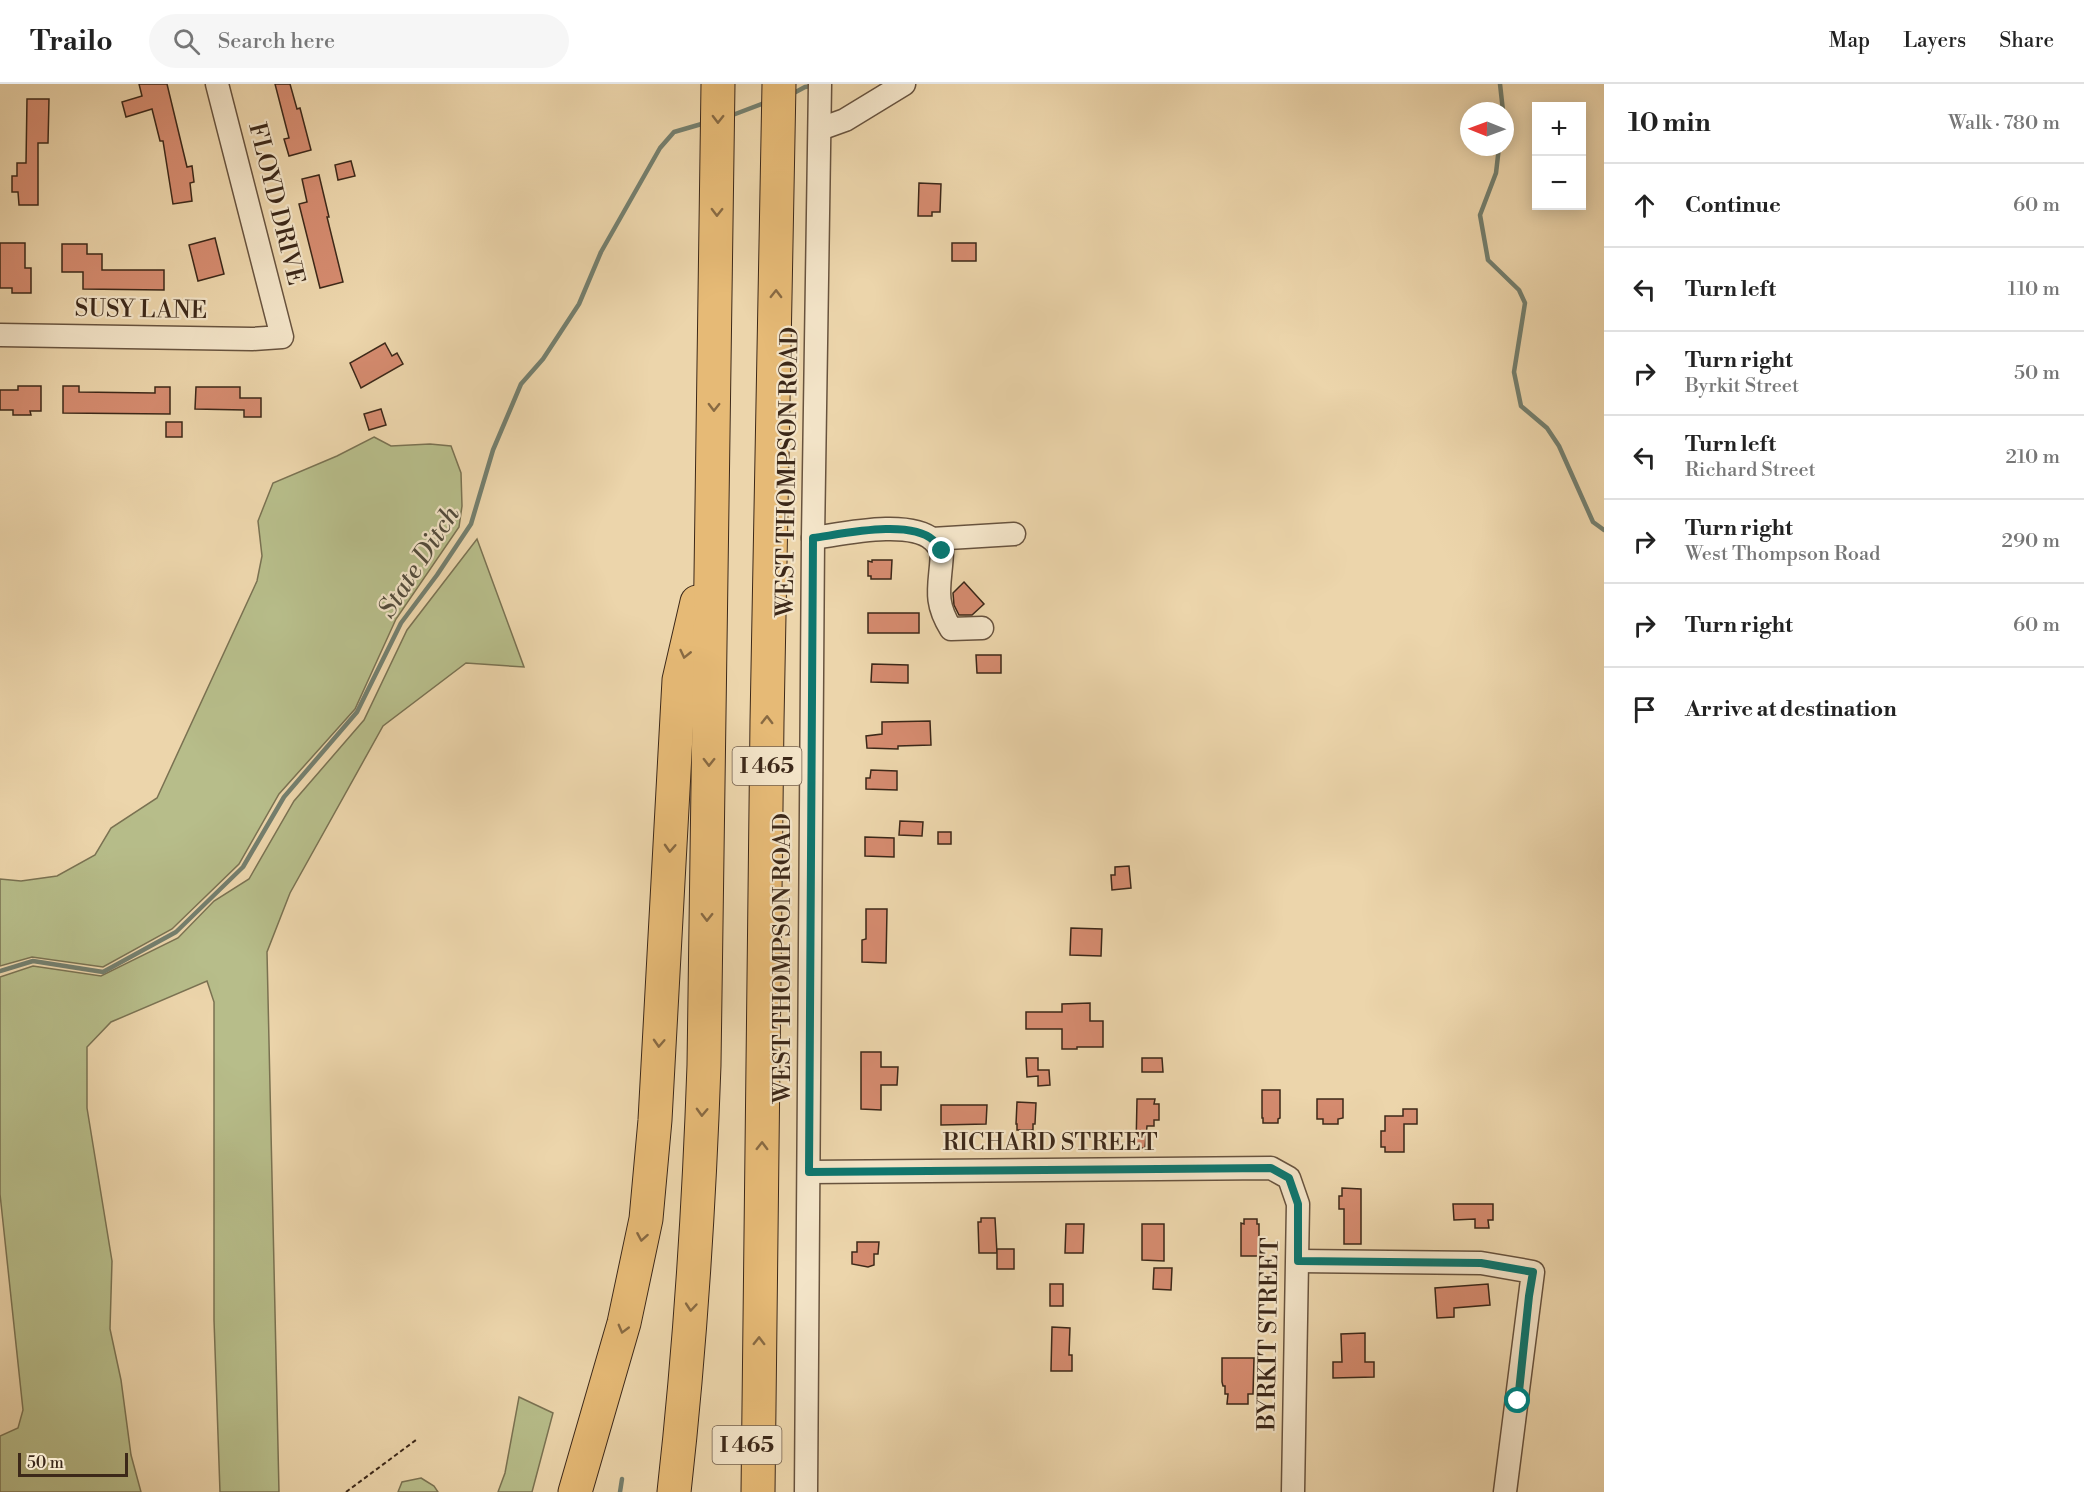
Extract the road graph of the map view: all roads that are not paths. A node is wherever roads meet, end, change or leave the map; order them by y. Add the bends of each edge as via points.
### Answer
1 (217, 84) edge
2 (718, 84) edge
3 (779, 84) edge
4 (904, 84) edge
5 (820, 93) edge
6 (820, 129) junction
7 (0, 335) edge
8 (282, 337) joint
9 (1014, 534) dead end
10 (712, 536) junction
11 (813, 538) junction
12 (932, 539) junction
13 (982, 628) dead end
14 (809, 1172) junction
15 (1289, 1178) joint
16 (1298, 1261) junction
17 (759, 1399) junction
18 (574, 1492) edge
19 (674, 1492) edge
20 (740, 1492) edge
21 (758, 1492) edge
22 (806, 1492) edge
23 (1293, 1492) edge
24 (1505, 1492) edge

1 - 8 street, FLOYD DRIVE
2 -> 10 highway, I 465
17 -> 3 highway, I 465
4 - 6 street via 845,120
5 - 6 street, WEST THOMPSON ROAD
6 - 11 street, WEST THOMPSON ROAD
7 - 8 street, SUSY LANE
9 - 12 street
10 -> 18 highway via 679,680 646,1219 624,1323
10 -> 19 highway, I 465 via 700,1172
11 - 12 street via 892,529 918,532
11 - 14 street, WEST THOMPSON ROAD
12 - 13 street via 942,551 938,600 942,615 951,629
14 - 15 street, RICHARD STREET via 1271,1168
14 - 22 street, WEST THOMPSON ROAD
15 - 16 street, BYRKIT STREET via 1298,1204
16 - 23 street, BYRKIT STREET
16 - 24 street via 1481,1263 1533,1272
17 - 20 highway, I 465 via 749,1432
17 - 21 highway

